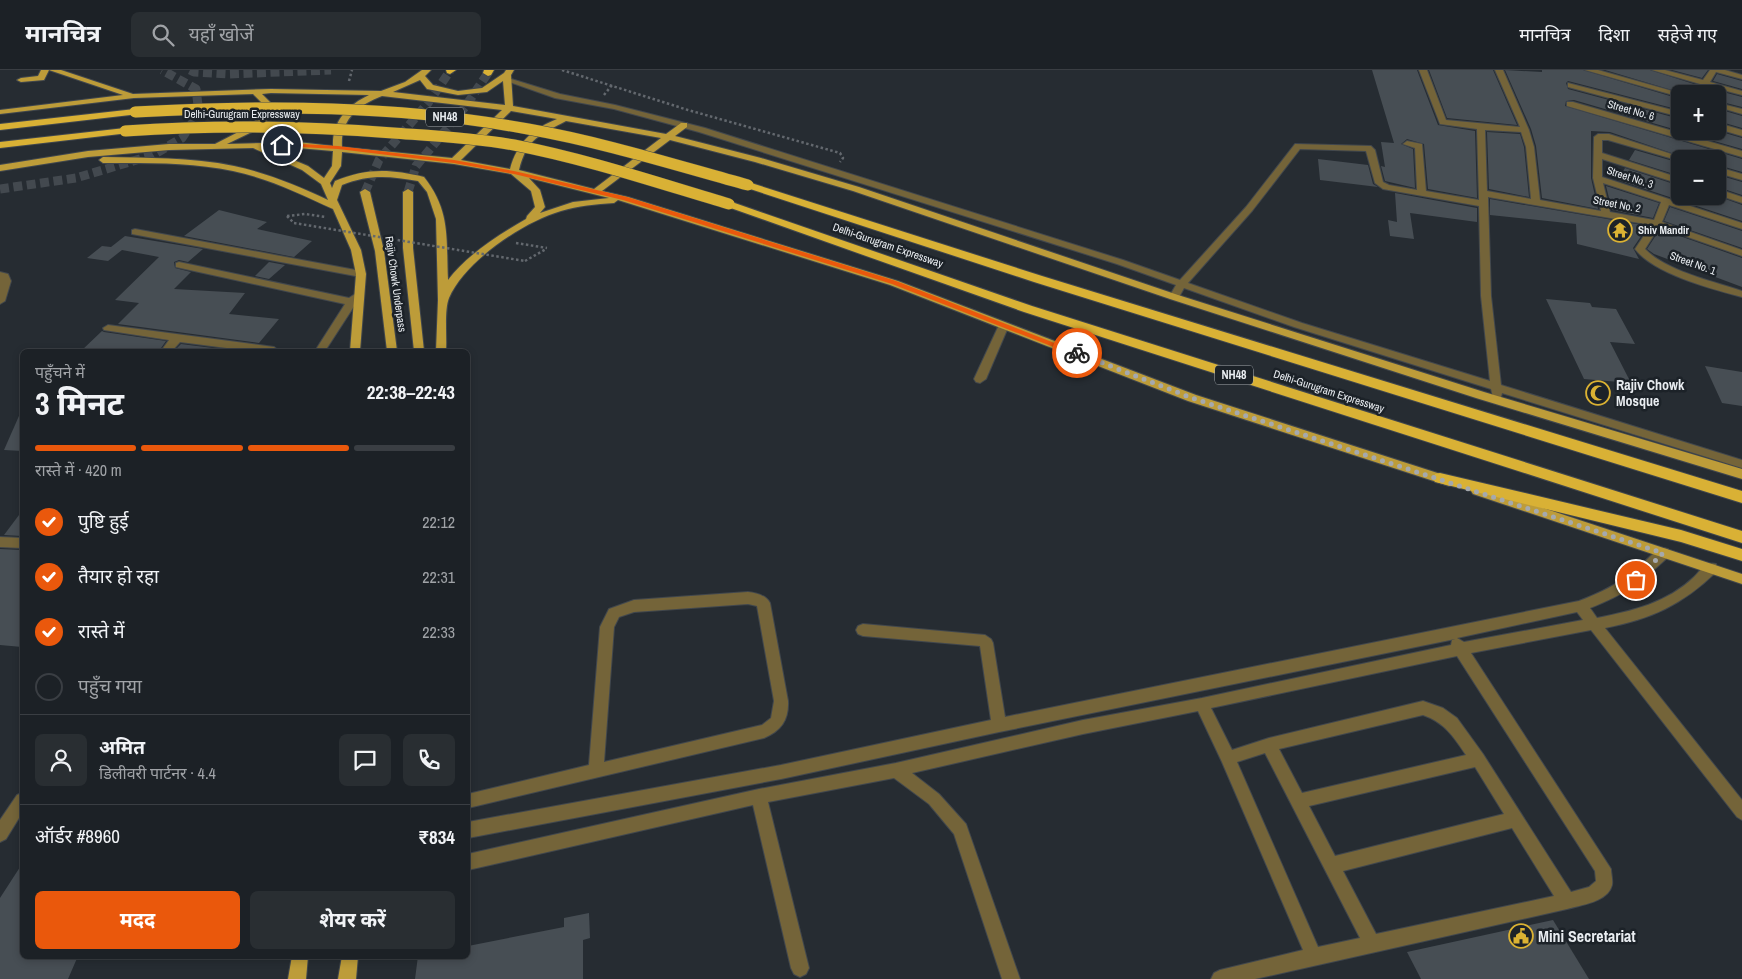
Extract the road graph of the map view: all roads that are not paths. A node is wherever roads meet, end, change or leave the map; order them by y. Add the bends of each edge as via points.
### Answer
1 (26, 70) edge
2 (45, 70) edge
3 (53, 70) edge
4 (1423, 70) edge
5 (1499, 70) edge
6 (1589, 70) edge
7 (1656, 70) edge
8 (1715, 70) edge
9 (425, 73) edge
10 (508, 75) edge
11 (1742, 77) edge
12 (1704, 83) junction
13 (1571, 85) dead end
14 (256, 92) junction
15 (1671, 93) edge
16 (1742, 93) edge
17 (378, 94) junction
18 (134, 96) junction
19 (1570, 104) dead end
20 (1726, 107) edge
21 (509, 108) junction
22 (0, 112) edge
23 (1742, 112) edge
24 (1671, 113) edge
25 (566, 119) junction
26 (684, 125) junction
27 (0, 127) edge
28 (1481, 127) junction
29 (1726, 128) edge
30 (1525, 130) junction
31 (1742, 133) edge
32 (668, 137) junction
33 (1671, 140) edge
34 (1407, 144) dead end
35 (0, 145) edge
36 (213, 146) junction
37 (249, 146) junction
38 (338, 148) junction
39 (1742, 154) edge
40 (1598, 155) junction
41 (44, 161) junction
42 (454, 161) junction
43 (0, 168) edge
44 (514, 172) junction
45 (1726, 172) edge
46 (1671, 177) edge
47 (1742, 177) edge
48 (1597, 178) junction
49 (326, 183) junction
50 (365, 192) tunnel mouth
51 (408, 192) tunnel mouth
52 (595, 192) junction
53 (1422, 193) junction
54 (1483, 193) junction
55 (1726, 195) edge
56 (625, 199) junction
57 (1667, 200) junction
58 (1742, 200) edge
59 (1536, 201) junction
60 (335, 203) junction
61 (1483, 204) junction
62 (1606, 213) junction
63 (1657, 223) junction
64 (1742, 226) edge
65 (135, 232) dead end
66 (498, 241) junction
67 (1742, 253) edge
68 (179, 265) dead end
69 (361, 274) junction
70 (0, 275) edge
71 (1182, 284) junction
72 (361, 288) junction
73 (1742, 294) edge
74 (1174, 296) junction
75 (443, 300) junction
76 (0, 301) edge
77 (352, 302) junction
78 (1004, 325) junction
79 (108, 328) dead end
80 (178, 337) junction
81 (168, 349) edge
82 (260, 349) edge
83 (321, 349) edge
84 (355, 349) edge
85 (392, 349) edge
86 (419, 349) edge
87 (441, 349) edge
88 (980, 379) dead end
89 (1497, 387) junction
90 (1497, 401) junction
91 (1742, 464) edge
92 (1742, 474) edge
93 (1440, 478) junction
94 (1742, 497) edge
95 (1742, 537) edge
96 (0, 542) edge
97 (20, 543) edge
98 (1663, 553) junction
99 (1742, 555) edge
100 (1711, 568) junction
101 (1742, 579) edge
102 (1580, 606) junction
103 (1596, 624) junction
104 (863, 630) dead end
105 (1450, 634) junction
106 (1460, 649) junction
107 (1202, 704) junction
108 (999, 725) junction
109 (1269, 745) junction
110 (1228, 758) junction
111 (1478, 758) junction
112 (596, 769) junction
113 (896, 770) junction
114 (759, 796) junction
115 (470, 800) edge
116 (1299, 801) junction
117 (20, 803) edge
118 (1742, 812) edge
119 (1516, 819) junction
120 (470, 830) edge
121 (0, 834) edge
122 (470, 862) edge
123 (1332, 865) junction
124 (1567, 902) junction
125 (1372, 944) junction
126 (1314, 956) junction
127 (300, 959) edge
128 (350, 959) edge
129 (800, 968) dead end
130 (297, 979) edge
131 (347, 979) edge
132 (1011, 979) edge
133 (1220, 979) edge

1 - 2 main road via 21,80 41,78
3 - 18 main road
4 - 28 street via 1443,122
5 - 30 street
6 - 15 street
7 - 12 street
8 - 11 street
8 - 12 street
9 - 10 main road via 430,87 458,93 484,90
9 - 17 main road via 401,87
10 - 21 main road
10 - 26 street via 558,96
12 - 16 street
13 - 24 street
14 - 17 main road
14 - 18 main road
14 - 36 main road via 266,102 267,115 251,129
17 - 21 main road
17 - 38 main road via 360,103 344,118 336,136
18 - 22 main road
19 - 33 street, Street No. 6
20 - 23 street
21 - 25 main road
21 - 42 main road
25 - 32 main road
25 - 44 main road via 544,126 532,136 520,149
26 - 32 main road
26 - 71 street
27 - 94 highway, Delhi-Gurugram Expressway / NH48, bridge via 135,112 289,108 454,118 593,142 748,185 1038,279
28 - 30 street
28 - 54 street
29 - 31 street
30 - 59 street
32 - 52 main road
32 - 74 main road via 856,188
33 - 39 street, Street No. 6
33 - 40 street via 1598,137
34 - 53 street via 1419,146
35 - 95 highway, Delhi-Gurugram Expressway / NH48, bridge via 166,128 270,127 352,129 456,138 512,145 575,159 729,204 1028,309
36 - 37 main road
36 - 41 main road via 88,154
37 - 38 main road
37 - 49 main road via 305,168
38 - 42 main road
38 - 49 main road via 337,165
40 - 46 street
40 - 48 street
41 - 43 main road
41 - 60 main road via 118,160 217,167 247,172
42 - 44 main road
44 - 52 main road
44 - 66 main road via 534,184 540,197 540,207
45 - 47 street
48 - 57 street, Street No. 3
48 - 62 street
49 - 60 main road
50 - 85 main road, Rajiv Chowk Underpass via 382,262
51 - 86 main road, Rajiv Chowk Underpass via 408,248
52 - 56 main road
53 - 61 street
53 - 71 street via 1379,183 1368,148 1298,146 1249,209
54 - 59 street, Street No. 2
54 - 61 street
55 - 58 street
56 - 66 main road via 584,203 548,212
56 - 78 main road via 894,283
57 - 63 street
57 - 64 street, Street No. 3
59 - 62 street, Street No. 2
60 - 69 main road via 356,250
60 - 75 main road via 338,183 357,174 383,172 421,179 431,192 441,219
61 - 89 street via 1486,296
62 - 63 street, Street No. 2
63 - 67 street, Street No. 2
63 - 73 street, Street No. 1 via 1640,249 1642,254
65 - 69 street
66 - 75 main road via 471,261 452,281
68 - 77 street
69 - 72 main road
70 - 76 street via 6,281
71 - 74 street
71 - 89 street via 1274,317
72 - 77 street
72 - 84 main road
74 - 90 main road
75 - 87 main road
77 - 83 street
78 - 88 street
78 - 93 main road via 1192,398
79 - 80 street
80 - 81 street
80 - 82 street
89 - 90 street
89 - 91 street
90 - 92 main road
93 - 98 main road
93 - 99 highway via 1681,536
96 - 97 street
98 - 100 main road
98 - 102 street via 1636,580
100 - 101 main road
100 - 103 street via 1693,586 1660,607
102 - 103 street
102 - 105 street
103 - 106 street
103 - 118 street
104 - 108 street via 980,639 986,643
105 - 106 street
105 - 108 street
106 - 107 street
106 - 124 street via 1603,869 1604,884 1593,894
107 - 110 street
107 - 113 street via 1083,727
108 - 120 street via 781,772
109 - 110 street
109 - 111 street via 1423,708 1452,723
109 - 116 street
110 - 126 street
111 - 116 street
111 - 119 street
112 - 112 street via 764,732 774,726 782,714 781,701 763,603 748,598 634,606 614,614 607,627
112 - 115 street
113 - 114 street
113 - 132 street via 934,799 960,829
114 - 122 street
114 - 129 street
116 - 123 street
117 - 121 street
119 - 123 street
119 - 124 street
123 - 125 street
124 - 125 street
125 - 126 street
126 - 133 street
127 - 130 main road
128 - 131 main road

